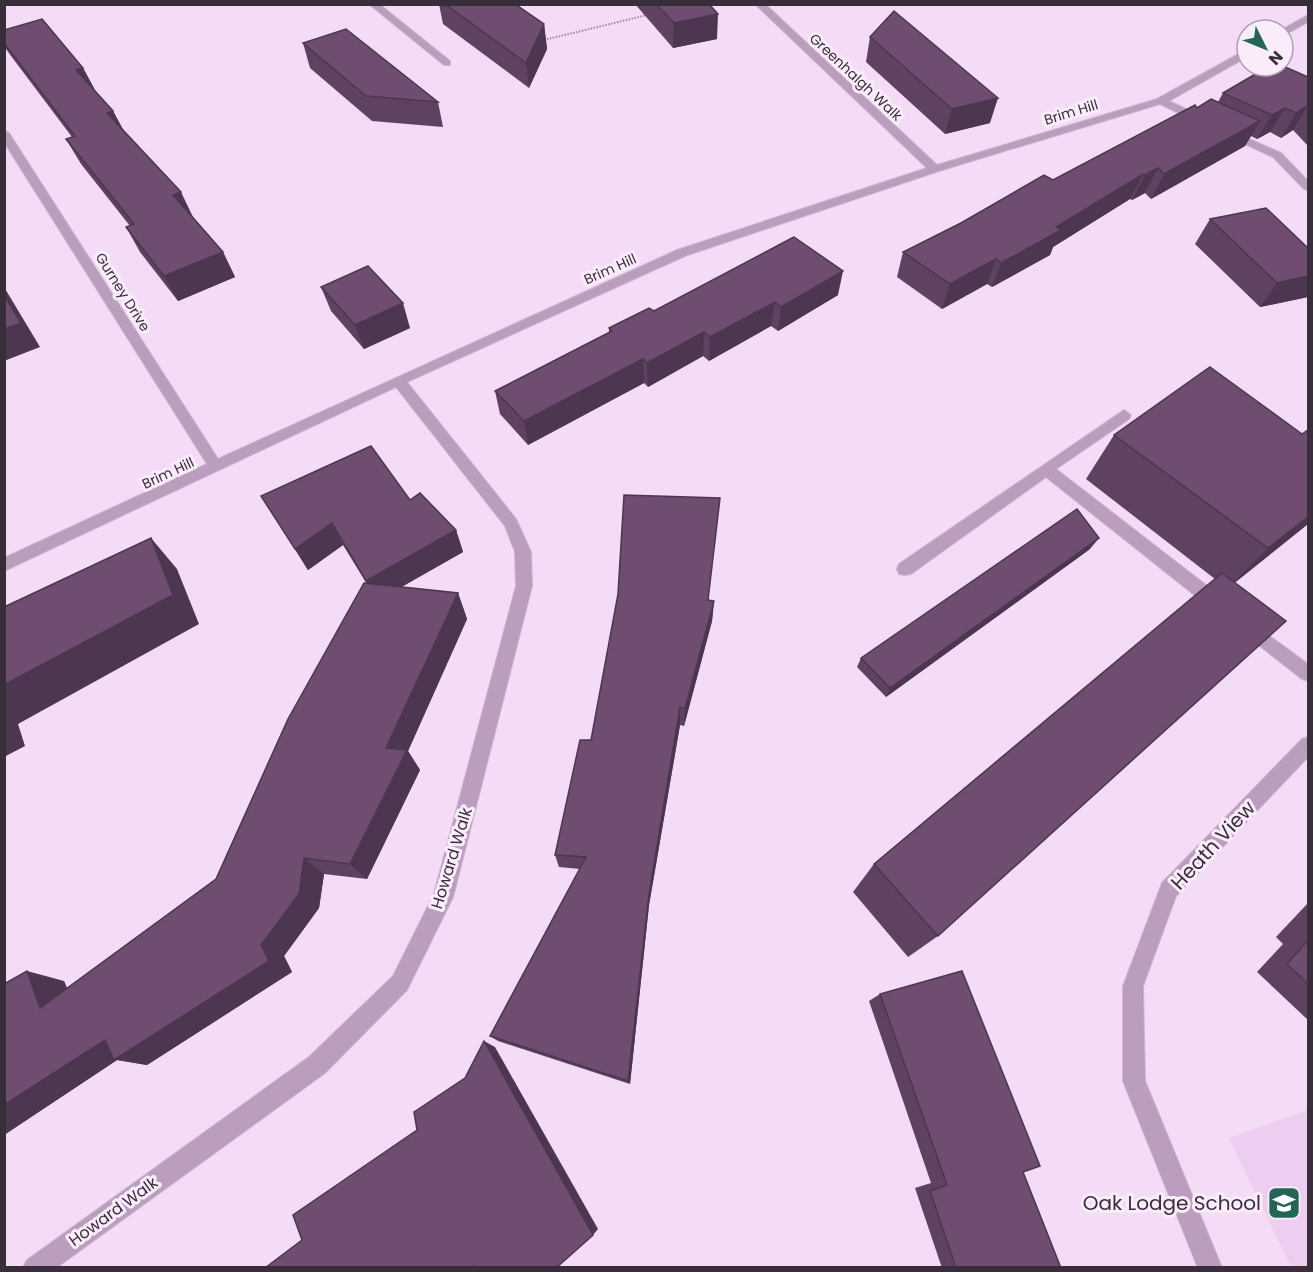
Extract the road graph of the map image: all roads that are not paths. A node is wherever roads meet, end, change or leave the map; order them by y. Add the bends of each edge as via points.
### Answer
1 (373, 4) edge
2 (759, 4) edge
3 (1308, 18) edge
4 (1295, 26) edge
5 (1235, 60) edge
6 (447, 63) dead end
7 (1161, 101) junction
8 (4, 133) edge
9 (934, 169) junction
10 (1308, 187) edge
11 (399, 381) junction
12 (1124, 415) dead end
13 (216, 467) junction
14 (1046, 469) junction
15 (4, 565) edge
16 (905, 569) dead end
17 (1308, 674) edge
18 (1308, 745) edge
19 (35, 1268) edge
20 (1210, 1268) edge

1 - 6 street
2 - 9 street, Greenhalgh Walk
3 - 4 street
5 - 7 street, Brim Hill
7 - 9 street, Brim Hill
7 - 10 street via 1277,155
8 - 13 street, Gurney Drive
9 - 11 street, Brim Hill via 681,253
11 - 13 street, Brim Hill
11 - 19 street, Howard Walk via 511,524 524,552 524,586 443,897 400,983 317,1065
12 - 14 street
13 - 15 street, Brim Hill
14 - 16 street
14 - 17 street
18 - 20 street, Heath View via 1169,890 1134,986 1134,1081

